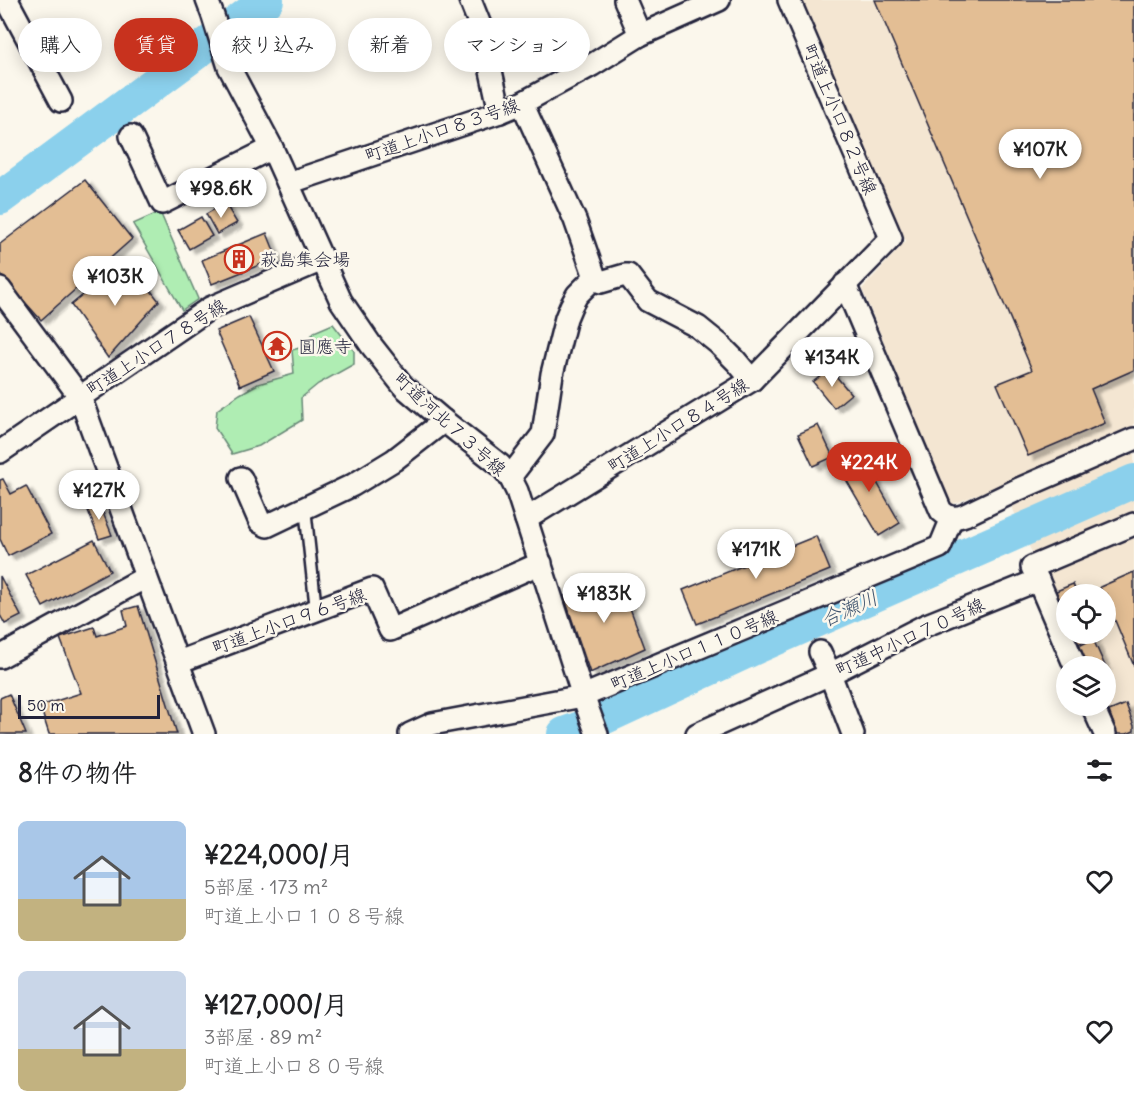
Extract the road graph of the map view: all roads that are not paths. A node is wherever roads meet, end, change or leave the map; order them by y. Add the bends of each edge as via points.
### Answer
1 (7, 0) edge
2 (470, 0) edge
3 (626, 0) edge
4 (719, 0) edge
5 (789, 0) edge
6 (210, 8) edge
7 (640, 35) junction
8 (61, 100) dead end
9 (522, 103) junction
10 (500, 112) junction
11 (131, 136) dead end
12 (272, 148) junction
13 (288, 183) junction
14 (891, 238) joint
15 (322, 260) junction
16 (596, 280) junction
17 (845, 284) junction
18 (0, 289) edge
19 (752, 380) junction
20 (80, 397) junction
21 (444, 421) junction
22 (1134, 440) edge
23 (0, 452) edge
24 (510, 477) junction
25 (241, 478) dead end
26 (305, 508) junction
27 (952, 518) junction
28 (526, 519) junction
29 (1134, 524) edge
30 (541, 563) junction
31 (146, 578) junction
32 (1038, 580) junction
33 (316, 610) junction
34 (820, 652) dead end
35 (1072, 656) edge
36 (0, 657) edge
37 (178, 662) junction
38 (830, 674) junction
39 (585, 700) junction
40 (1097, 716) edge
41 (204, 734) edge
42 (410, 734) edge
43 (597, 734) edge
44 (697, 734) edge
45 (853, 734) edge
46 (1105, 734) edge

1 - 8 street
2 - 10 street via 482,30
3 - 7 street
4 - 7 street, 町道上小口８３号線
5 - 14 street, 町道上小口８２号線
6 - 12 street, 町道河北７３号線 via 229,67
7 - 9 street, 町道上小口８３号線
9 - 10 street, 町道上小口８３号線
9 - 16 street via 575,220
10 - 13 street, 町道上小口８３号線
11 - 12 street via 162,203
12 - 13 street, 町道河北７３号線
13 - 15 street, 町道河北７３号線
14 - 17 street, 町道上小口８４号線
15 - 20 street, 町道上小口７８号線 via 210,308
15 - 21 street, 町道河北７３号線 via 341,302 371,345 404,387
16 - 19 street via 628,275 648,300 698,327
16 - 24 street via 577,295 566,318 543,434
17 - 19 street, 町道上小口８４号線
17 - 27 street via 941,511
18 - 20 street
19 - 28 street, 町道上小口８４号線
20 - 23 street, 町道上小口７８号線
20 - 31 street
21 - 24 street, 町道河北７３号線
21 - 26 street via 394,460
22 - 27 street
24 - 28 street, 町道河北７３号線
25 - 26 street via 260,522 267,526
26 - 33 lane
27 - 39 street, 町道上小口１１０号線 via 940,547
28 - 30 street, 町道河北７３号線
29 - 32 street via 1032,567
30 - 33 street, 町道上小口９６号線 via 390,630 372,589
30 - 39 street, 町道河北７３号線
31 - 36 street
31 - 37 street
32 - 35 street
32 - 38 street, 町道中小口７０号線 via 924,626
33 - 37 street, 町道上小口９６号線
34 - 38 street
37 - 41 street
38 - 44 street, 町道中小口７０号線
38 - 45 street
39 - 42 street, 町道上小口１１０号線 via 432,724
39 - 43 street, 町道河北７３号線
40 - 46 street

